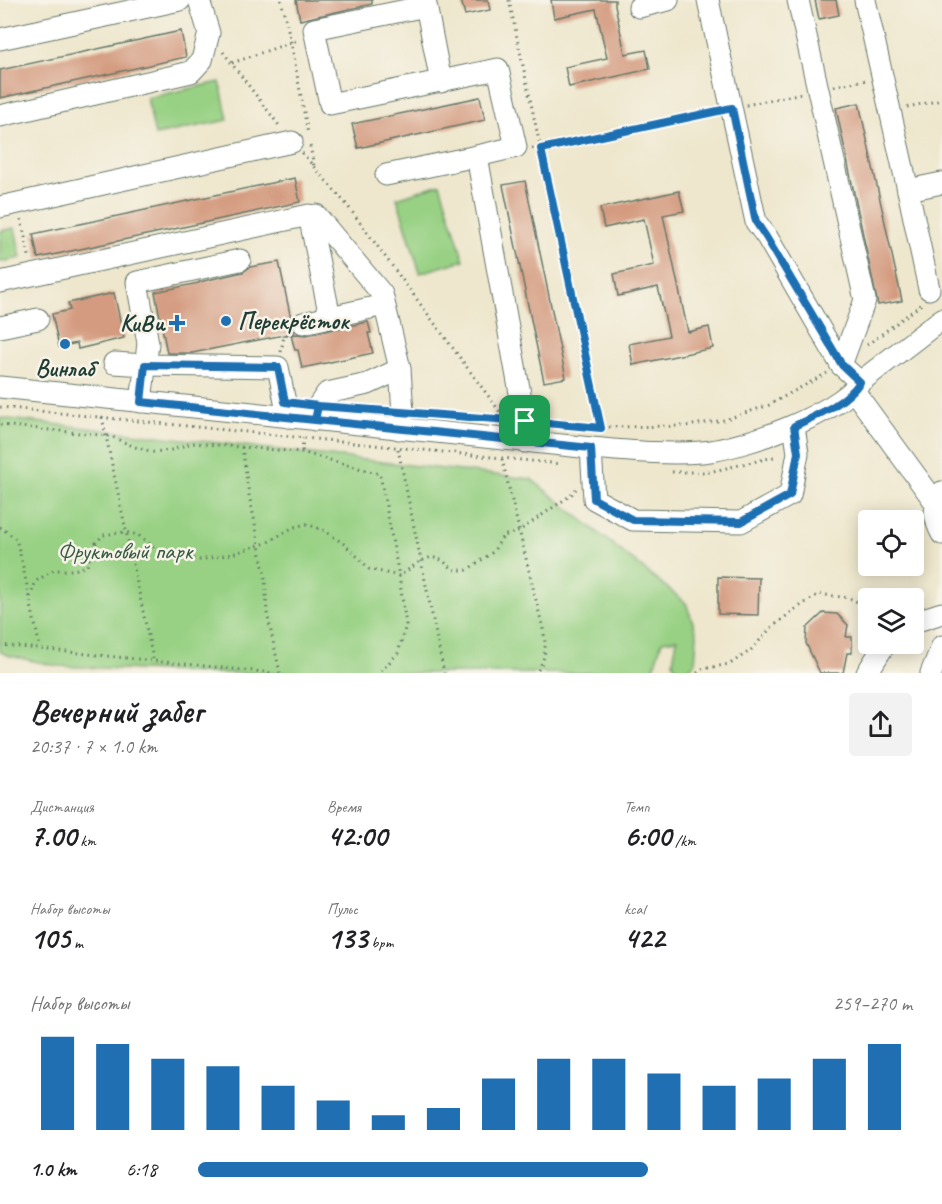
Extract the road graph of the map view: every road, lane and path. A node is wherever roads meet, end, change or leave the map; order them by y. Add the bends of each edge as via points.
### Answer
1 (180, 0) edge
2 (199, 0) edge
3 (281, 0) edge
4 (509, 0) edge
5 (668, 0) edge
6 (708, 0) edge
7 (798, 0) edge
8 (865, 0) edge
9 (425, 3) edge
10 (639, 7) dead end
11 (209, 33) junction
12 (315, 34) junction
13 (0, 39) edge
14 (291, 42) junction
15 (232, 63) junction
16 (441, 82) junction
17 (942, 100) edge
18 (732, 108) junction
19 (890, 111) junction
20 (0, 116) edge
21 (292, 142) junction
22 (541, 149) junction
23 (477, 156) junction
24 (314, 166) junction
25 (386, 175) dead end
26 (942, 183) edge
27 (908, 190) junction
28 (9, 205) edge
29 (316, 215) dead end
30 (240, 260) dead end
31 (34, 275) junction
32 (0, 282) edge
33 (927, 295) joint
34 (384, 305) junction
35 (330, 317) junction
36 (38, 319) dead end
37 (942, 319) edge
38 (303, 323) joint
39 (0, 327) edge
40 (942, 335) edge
41 (910, 344) junction
42 (114, 363) dead end
43 (145, 365) junction
44 (842, 365) junction
45 (278, 367) junction
46 (400, 369) junction
47 (857, 386) junction
48 (1, 388) edge
49 (141, 402) junction
50 (102, 417) junction
51 (288, 417) junction
52 (494, 419) dead end
53 (315, 420) junction
54 (0, 425) edge
55 (794, 426) junction
56 (519, 428) junction
57 (601, 428) junction
58 (106, 436) junction
59 (398, 438) junction
60 (242, 447) junction
61 (302, 452) junction
62 (591, 457) junction
63 (774, 457) dead end
64 (502, 459) dead end
65 (737, 466) dead end
66 (939, 497) edge
67 (0, 527) edge
68 (519, 531) junction
69 (125, 532) junction
70 (942, 534) edge
71 (259, 546) junction
72 (421, 561) junction
73 (399, 576) junction
74 (30, 597) junction
75 (858, 602) edge
76 (942, 613) edge
77 (924, 619) edge
78 (0, 645) edge
79 (942, 646) edge
80 (39, 648) junction
81 (878, 654) edge
82 (153, 660) junction
83 (273, 673) edge
84 (280, 673) edge
85 (377, 673) edge
86 (444, 673) edge
87 (536, 673) edge
88 (697, 673) edge
89 (867, 673) edge
90 (931, 673) edge

1 - 13 street
2 - 11 street
3 - 14 path
4 - 22 path
5 - 10 street
6 - 18 street
7 - 44 street via 865,300
8 - 19 street
9 - 12 street via 314,29
9 - 16 street
11 - 15 path
11 - 20 street via 202,60 191,72
12 - 14 path
12 - 16 street via 330,104
14 - 15 path
14 - 24 path
15 - 21 path
16 - 23 street via 498,69 516,147
17 - 19 path
18 - 22 path
18 - 44 street via 756,222
19 - 27 street
21 - 24 path
21 - 28 street
22 - 57 path
23 - 25 street
23 - 56 street
24 - 56 path
26 - 27 street
27 - 33 street
28 - 31 path
29 - 34 street via 382,294
30 - 43 street via 136,282 148,343
31 - 32 street
31 - 35 street via 309,215
33 - 44 path
34 - 35 street
34 - 46 street
35 - 38 street
36 - 39 street
37 - 41 street
38 - 45 path via 295,333 284,336
40 - 41 street
41 - 47 street
42 - 43 street
43 - 45 street
43 - 49 street
44 - 47 street
44 - 57 path via 769,405 724,420 686,426
45 - 51 street
46 - 53 street via 368,384 327,393
46 - 59 street via 403,413
47 - 55 street via 826,410
47 - 66 street
48 - 49 street
48 - 50 path
49 - 51 street
50 - 58 path
50 - 61 path via 303,438
51 - 53 street
52 - 56 path
53 - 59 street
54 - 58 path
55 - 62 street via 705,452
55 - 62 street via 798,453 790,495 741,522 633,520 594,499
56 - 57 path
56 - 59 street
56 - 62 street
58 - 60 path via 153,452 192,443
58 - 69 path
59 - 72 path
60 - 61 path
60 - 71 path
61 - 73 path via 380,474
62 - 68 path via 571,495
63 - 65 path
64 - 68 path
66 - 70 street via 935,515
67 - 74 path via 16,539
68 - 72 path via 503,536 493,552 467,570 454,570 431,557
68 - 87 path via 544,633 546,650
69 - 71 path via 173,555 200,560
69 - 74 path via 104,535 94,545 87,566 54,570 36,581
69 - 82 path
71 - 73 path via 307,524 344,544 369,569
71 - 84 path via 267,613
72 - 73 path
72 - 86 path
73 - 85 path via 406,625 398,653
74 - 80 path
75 - 88 path via 819,594 771,628 750,651 730,663
76 - 77 street
78 - 80 path
79 - 90 street
80 - 82 path
81 - 89 street
82 - 83 path

